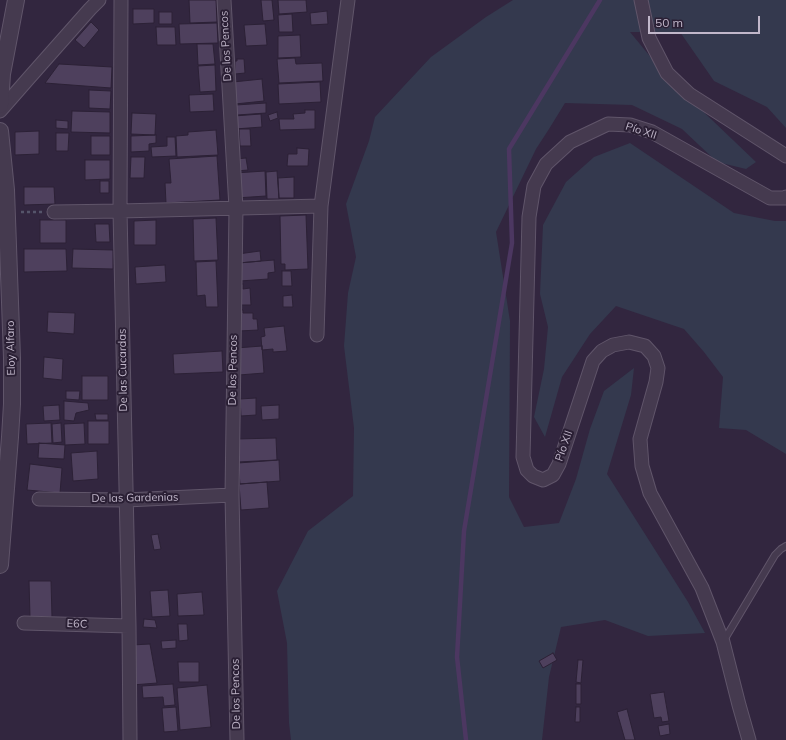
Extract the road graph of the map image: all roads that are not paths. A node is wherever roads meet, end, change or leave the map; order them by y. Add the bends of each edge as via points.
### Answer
1 (16, 0) edge
2 (99, 0) edge
3 (121, 0) edge
4 (224, 0) edge
5 (348, 0) edge
6 (641, 0) edge
7 (0, 105) edge
8 (0, 111) edge
9 (0, 131) edge
10 (786, 156) edge
11 (786, 197) edge
12 (4, 200) edge
13 (321, 206) junction
14 (236, 208) junction
15 (120, 211) junction
16 (54, 212) road end
17 (317, 335) dead end
18 (3, 477) edge
19 (232, 495) junction
20 (39, 499) dead end
21 (126, 500) junction
22 (786, 546) edge
23 (0, 565) edge
24 (24, 623) dead end
25 (129, 626) junction
26 (724, 642) junction
27 (130, 740) edge
28 (237, 740) edge
29 (748, 740) edge

1 - 7 street via 2,74
2 - 8 street
3 - 15 street, De las Cucardas
4 - 14 street, De los Pencos
5 - 13 street
6 - 10 street via 649,38 667,73 689,94
9 - 12 street, Eloy Alfaro
11 - 26 street, Pío XII via 770,198 652,132 630,125 608,124 570,142 546,164 534,186 529,217 523,457 527,470 543,480 553,475 559,464 593,361 602,351 613,345 629,342 645,346 654,356 658,368 640,439 642,466 650,493 702,588
12 - 18 street, Eloy Alfaro via 12,404 10,437
13 - 14 street
13 - 17 street
14 - 15 street
14 - 19 street, De los Pencos
15 - 16 street
15 - 21 street, De las Cucardas
18 - 23 street, Eloy Alfaro
19 - 21 street, De las Gardenias
19 - 28 street, De los Pencos
20 - 21 street, De las Gardenias
21 - 25 street, De las Cucardas
22 - 26 lane via 775,554
24 - 25 street, E6C
25 - 27 street, De las Cucardas
26 - 29 street, Pío XII

